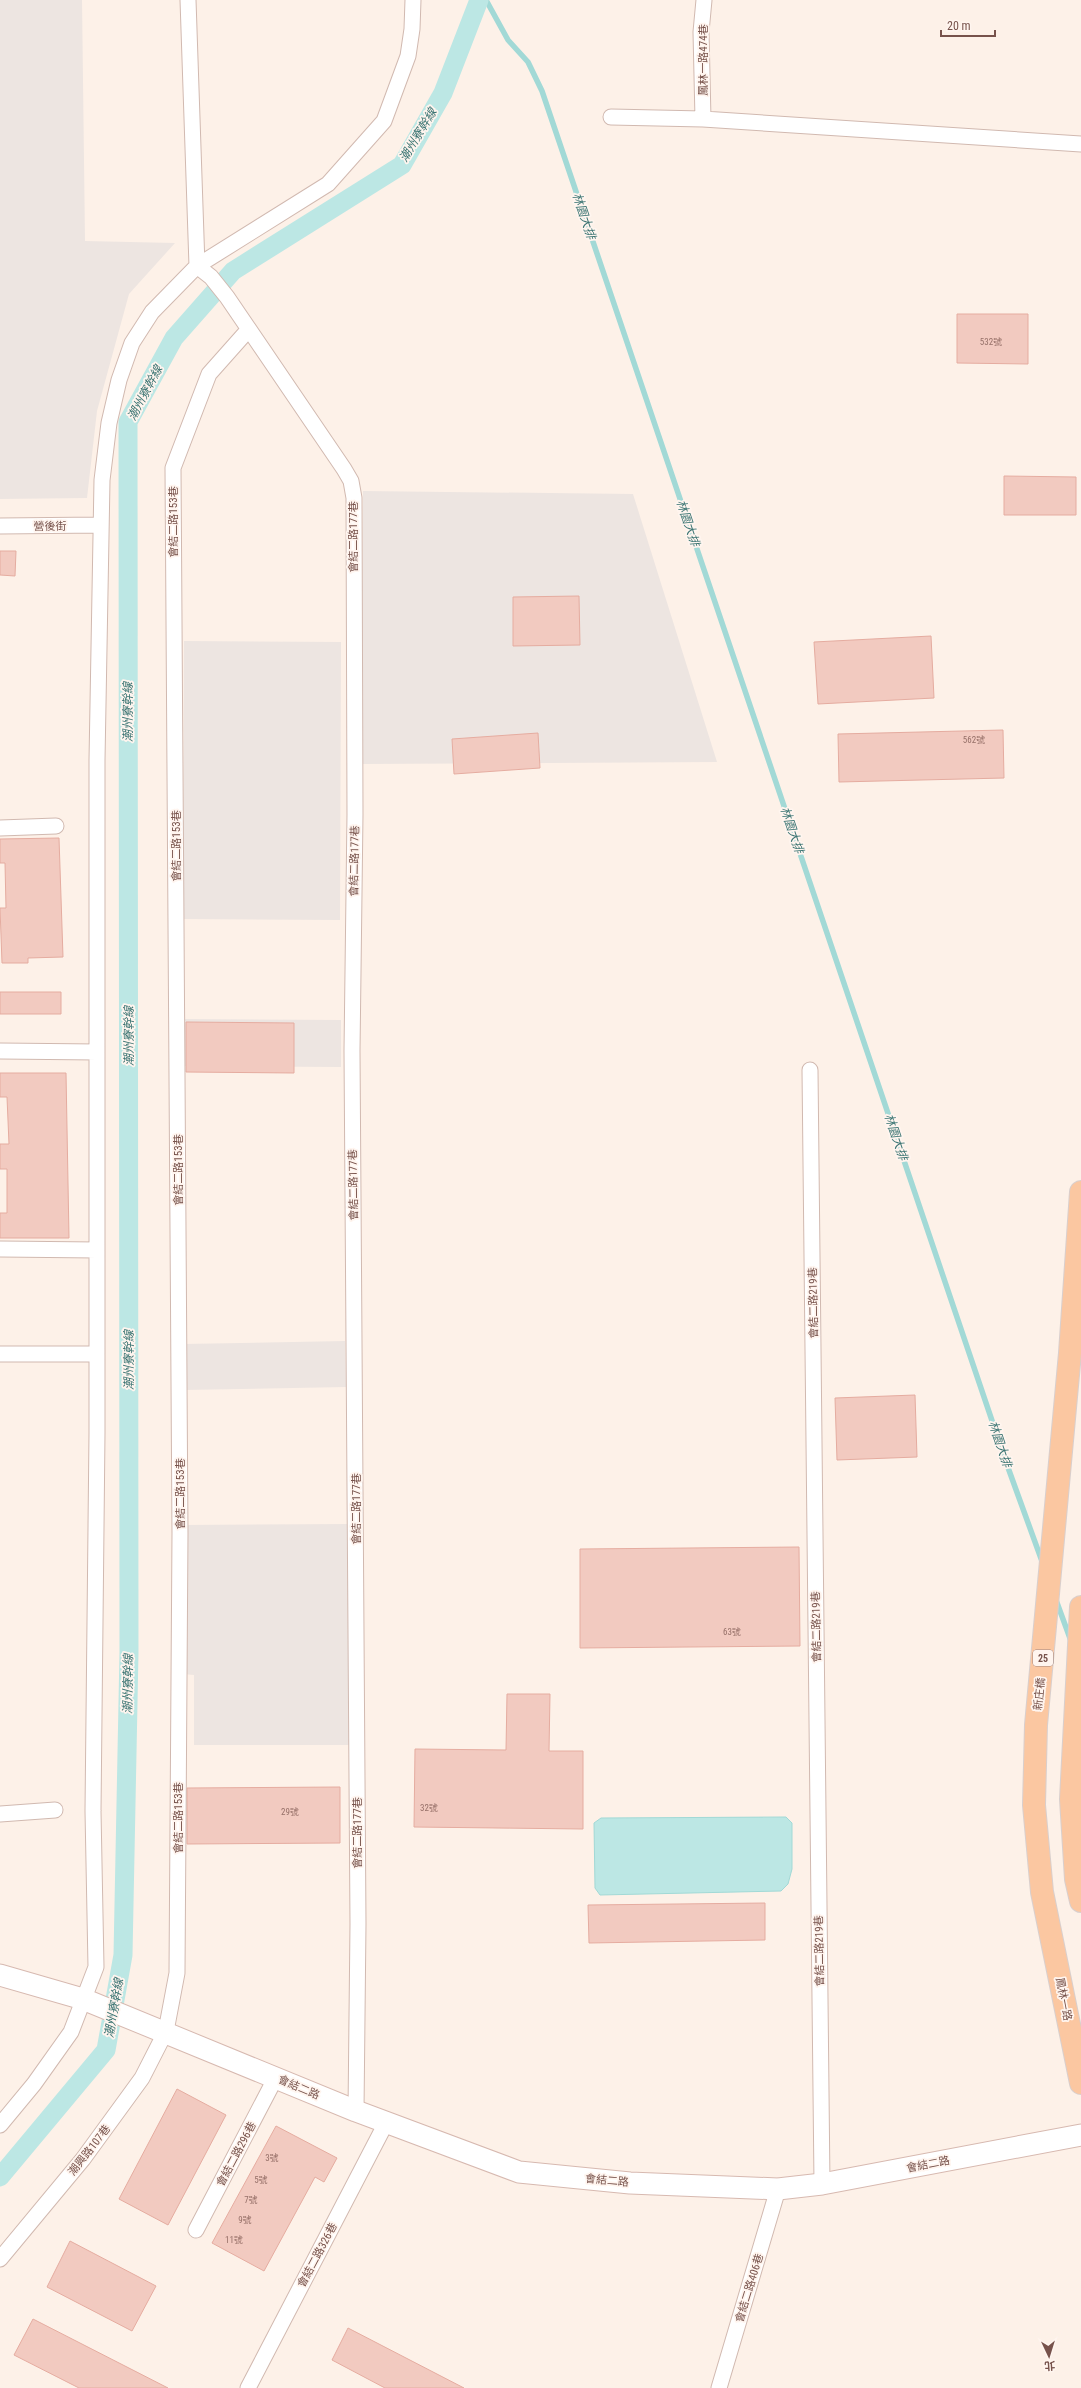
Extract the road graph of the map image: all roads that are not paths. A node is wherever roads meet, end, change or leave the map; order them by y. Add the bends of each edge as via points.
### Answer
1 (188, 0) edge
2 (413, 0) edge
3 (704, 0) edge
4 (611, 117) dead end
5 (703, 119) junction
6 (1081, 144) edge
7 (197, 266) junction
8 (249, 329) junction
9 (100, 525) junction
10 (0, 526) edge
11 (56, 826) dead end
12 (0, 828) edge
13 (0, 1051) edge
14 (97, 1052) junction
15 (810, 1070) dead end
16 (1081, 1192) edge
17 (0, 1249) edge
18 (97, 1250) junction
19 (0, 1354) edge
20 (97, 1354) junction
21 (1081, 1606) edge
22 (55, 1810) dead end
23 (0, 1814) edge
24 (1081, 1901) edge
25 (1057, 1962) joint
26 (0, 1975) edge
27 (87, 2001) junction
28 (161, 2029) junction
29 (276, 2077) junction
30 (1081, 2083) edge
31 (356, 2111) junction
32 (387, 2121) junction
33 (0, 2125) edge
34 (1081, 2135) edge
35 (822, 2184) junction
36 (778, 2189) junction
37 (196, 2230) dead end
38 (0, 2259) edge
39 (248, 2388) edge
40 (719, 2388) edge

1 - 7 street
2 - 7 street via 408,56 384,121 328,184
3 - 5 street, 鳳林一路474巷 via 701,32
4 - 5 street
5 - 6 street
7 - 8 street, 會結二路177巷 via 211,277 227,296
7 - 9 street via 152,312 132,343 119,380 109,422
8 - 28 street, 會結二路153巷 via 209,374 173,468 180,1533 177,1973
8 - 31 street, 會結二路177巷 via 344,469 351,481 354,498 355,814 352,1051 358,1908
9 - 10 street, 營後街
9 - 14 street
11 - 12 street
13 - 14 street
14 - 18 street
15 - 35 street, 會結二路219巷
16 - 25 main road, 新庄橋 / 25 via 1070,1353 1036,1725 1034,1805 1042,1892
17 - 18 street
18 - 20 street
19 - 20 street
20 - 27 street via 93,1810 96,1967
21 - 24 main road via 1071,1799 1076,1879
22 - 23 street
25 - 30 main road, 鳳林一路 / 25
26 - 27 street
27 - 28 street, 會結二路
27 - 33 street via 72,2032
28 - 29 street, 會結二路
28 - 38 street, 潮興路107巷 via 142,2078 126,2103
29 - 31 street, 會結二路
29 - 37 street, 會結二路296巷
31 - 32 street, 會結二路
32 - 36 street, 會結二路 via 518,2172 630,2183
32 - 39 street, 會結二路326巷
34 - 35 street, 會結二路
35 - 36 street, 會結二路
36 - 40 street, 會結二路406巷

